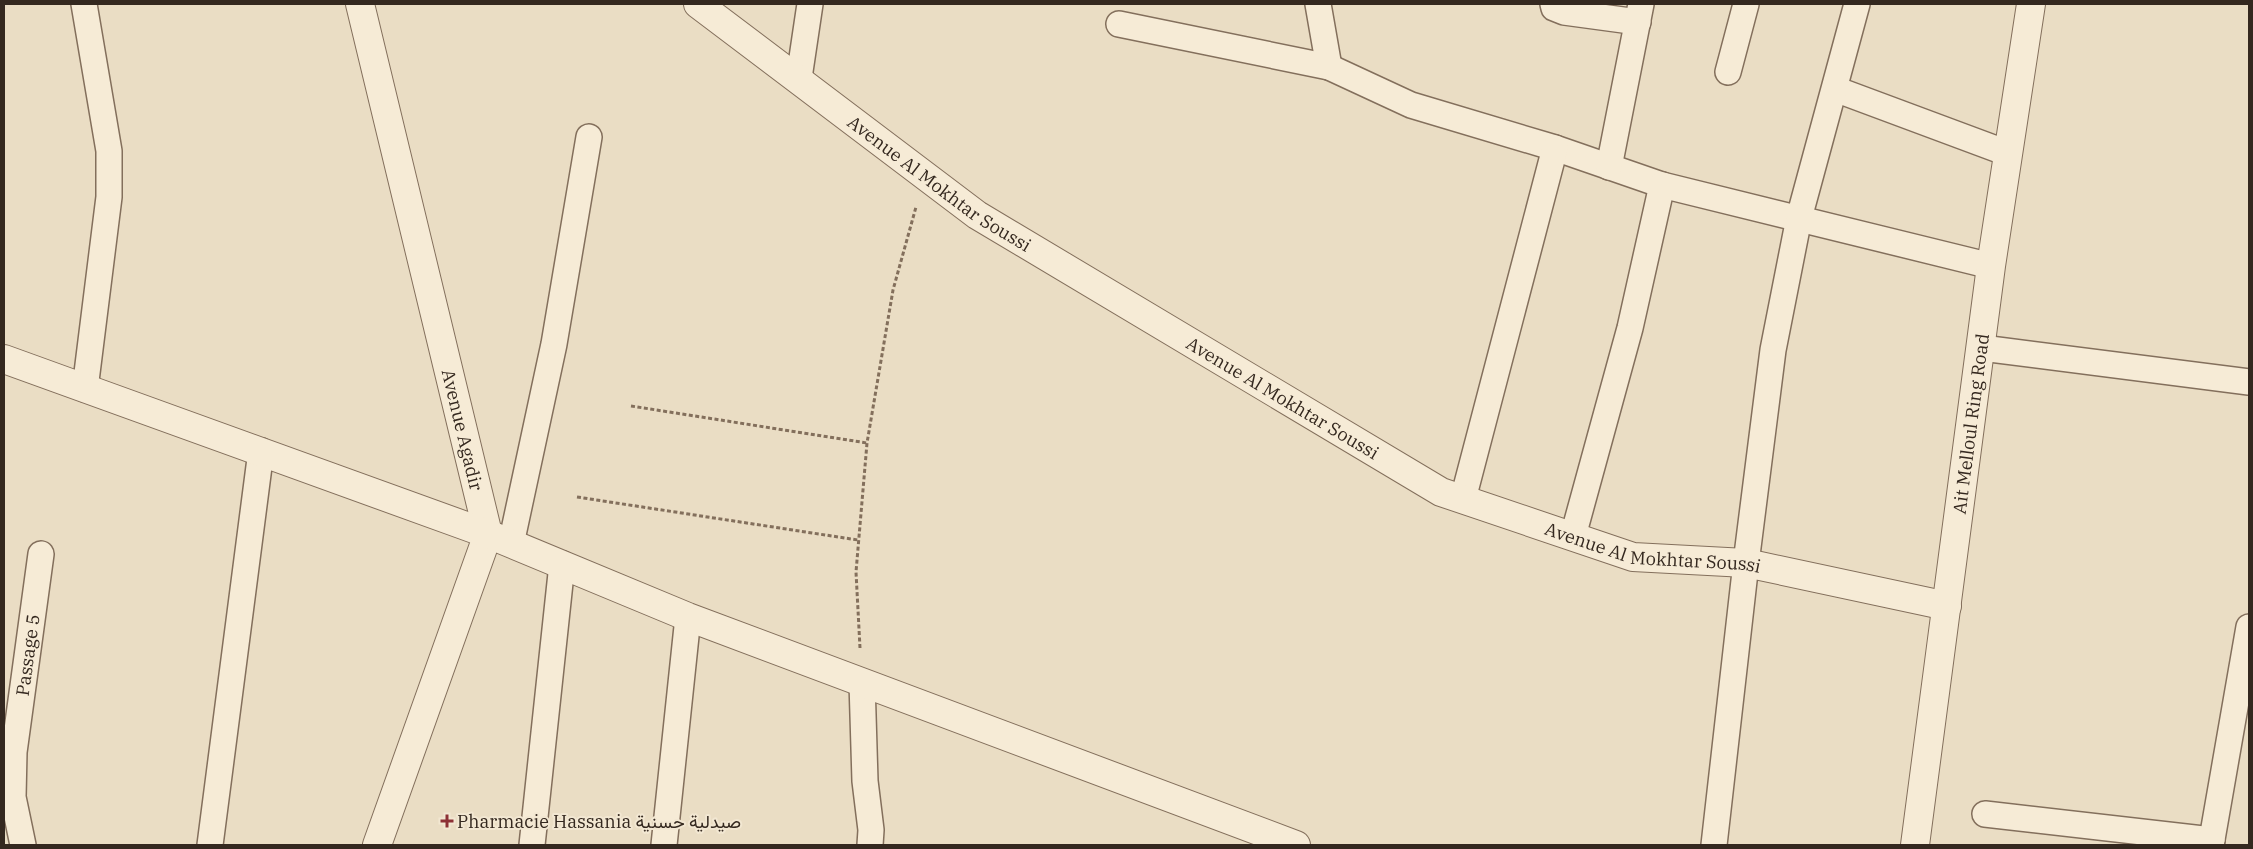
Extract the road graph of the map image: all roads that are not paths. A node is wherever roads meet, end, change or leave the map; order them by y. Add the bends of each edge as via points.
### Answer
1 (84, 4) edge
2 (360, 4) edge
3 (698, 4) edge
4 (810, 4) edge
5 (1318, 4) edge
6 (1553, 4) edge
7 (1746, 4) edge
8 (1858, 4) edge
9 (2031, 4) edge
10 (1640, 13) edge
11 (1119, 24) dead end
12 (1330, 68) junction
13 (1728, 72) dead end
14 (799, 78) junction
15 (1835, 89) junction
16 (589, 137) dead end
17 (1555, 148) junction
18 (2007, 152) junction
19 (1609, 167) junction
20 (1662, 185) junction
21 (1799, 218) junction
22 (1991, 266) junction
23 (1982, 348) junction
24 (4, 359) edge
25 (2249, 382) edge
26 (84, 389) junction
27 (261, 451) junction
28 (1462, 499) junction
29 (1573, 536) junction
30 (500, 539) junction
31 (41, 554) dead end
32 (1746, 563) junction
33 (562, 564) junction
34 (1947, 606) junction
35 (688, 618) junction
36 (2249, 627) edge
37 (862, 682) junction
38 (1985, 814) dead end
39 (2211, 842) edge
40 (23, 845) edge
41 (210, 845) edge
42 (377, 845) edge
43 (532, 845) edge
44 (664, 845) edge
45 (870, 845) edge
46 (1296, 845) edge
47 (1714, 845) edge
48 (1915, 845) edge

1 - 26 street via 109,151 109,196
2 - 30 street, Avenue Agadir
3 - 14 street, Avenue Al Mokhtar Soussi
4 - 14 street
5 - 12 street
6 - 10 street via 1554,8 1564,12
7 - 13 street
8 - 15 street
9 - 18 street, Ait Melloul Ring Road
10 - 19 street
11 - 12 street
12 - 17 street via 1411,104
14 - 28 street, Avenue Al Mokhtar Soussi via 977,215 1441,492
15 - 18 street
15 - 21 street
16 - 30 street via 554,344
17 - 19 street
17 - 28 street
18 - 22 street, Ait Melloul Ring Road
19 - 20 street
20 - 21 street
20 - 29 street via 1630,328
21 - 22 street
21 - 32 street via 1774,350
22 - 23 street, Ait Melloul Ring Road
23 - 25 street
23 - 34 street, Ait Melloul Ring Road
24 - 26 street
26 - 27 street
27 - 30 street
27 - 41 street
28 - 29 street, Avenue Al Mokhtar Soussi
29 - 32 street, Avenue Al Mokhtar Soussi via 1633,557
30 - 33 street
30 - 42 street
31 - 40 street, Passage 5 via 14,752 13,797
32 - 34 street, Avenue Al Mokhtar Soussi
32 - 47 street
33 - 35 street
33 - 43 street
34 - 48 street, Ait Melloul Ring Road
35 - 37 street
35 - 44 street
36 - 39 street
37 - 45 street
37 - 46 street
38 - 39 street

